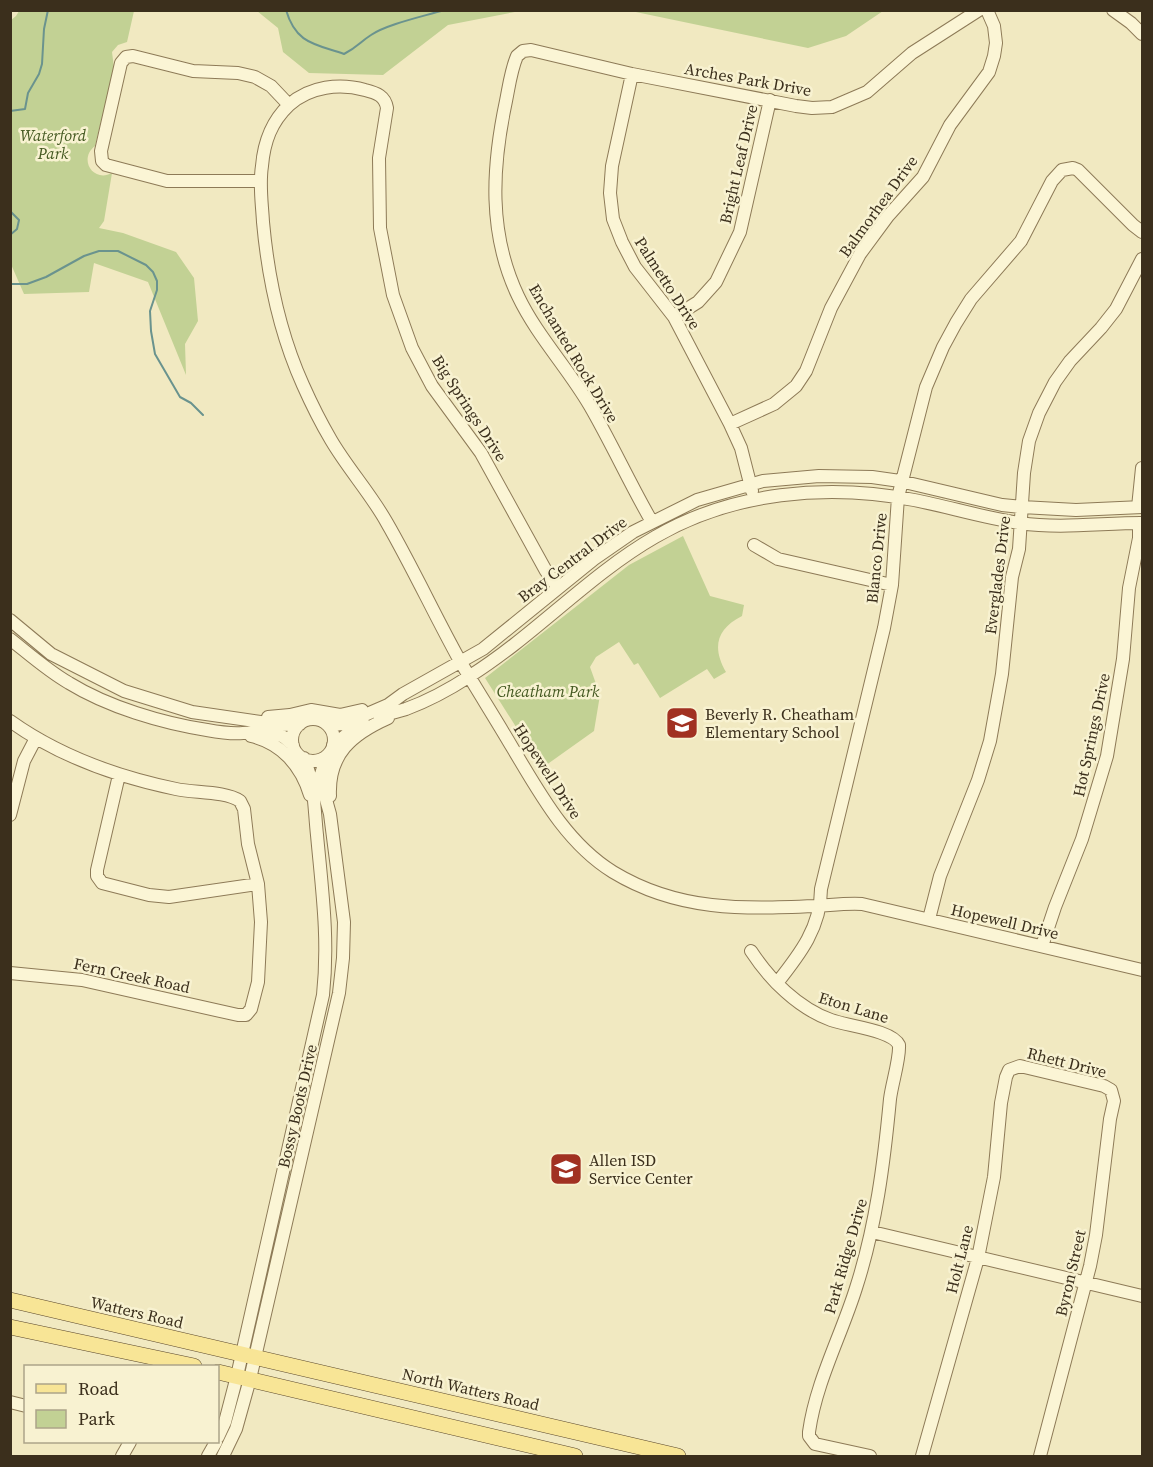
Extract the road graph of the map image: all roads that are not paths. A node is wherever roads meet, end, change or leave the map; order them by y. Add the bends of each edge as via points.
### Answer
1 (980, 10) edge
2 (987, 10) edge
3 (1113, 10) edge
4 (1143, 34) edge
5 (520, 52) joint
6 (632, 74) junction
7 (379, 94) joint
8 (770, 100) junction
9 (290, 105) junction
10 (260, 181) junction
11 (1143, 232) edge
12 (1143, 259) edge
13 (674, 317) junction
14 (730, 424) junction
15 (1143, 468) edge
16 (900, 481) junction
17 (750, 485) junction
18 (897, 497) junction
19 (754, 500) junction
20 (1022, 507) junction
21 (1140, 507) edge
22 (652, 522) junction
23 (1141, 523) edge
24 (1021, 524) junction
25 (754, 545) dead end
26 (892, 585) junction
27 (558, 588) junction
28 (10, 620) edge
29 (10, 639) edge
30 (461, 662) junction
31 (470, 677) junction
32 (403, 694) junction
33 (405, 709) junction
34 (249, 719) junction
35 (10, 721) edge
36 (300, 724) junction
37 (328, 725) junction
38 (241, 734) junction
39 (36, 738) junction
40 (293, 745) junction
41 (333, 745) junction
42 (326, 757) junction
43 (304, 758) junction
44 (119, 775) junction
45 (330, 814) junction
46 (10, 815) edge
47 (315, 816) junction
48 (258, 884) junction
49 (821, 906) junction
50 (929, 920) junction
51 (1042, 946) junction
52 (751, 951) dead end
53 (1143, 970) edge
54 (10, 974) edge
55 (777, 982) junction
56 (898, 1042) joint
57 (1012, 1068) joint
58 (1113, 1094) joint
59 (872, 1232) junction
60 (978, 1258) junction
61 (1086, 1283) junction
62 (1143, 1296) edge
63 (10, 1300) edge
64 (10, 1326) edge
65 (249, 1356) junction
66 (189, 1365) edge
67 (219, 1372) edge
68 (243, 1378) junction
69 (219, 1435) edge
70 (630, 1450) edge
71 (223, 1456) edge
72 (575, 1456) edge
73 (678, 1456) edge
74 (870, 1456) edge
75 (922, 1456) edge
76 (1040, 1456) edge

1 - 8 street, Arches Park Drive via 912,53 867,92 845,102 812,108
2 - 14 street, Balmorhea Drive via 996,43 989,72 950,125 923,177 860,254 831,308 806,371 796,386 774,404
3 - 4 street
5 - 6 street, Arches Park Drive via 531,50
5 - 22 street, Enchanted Rock Drive via 510,81 495,170 495,215 506,267 531,320 590,406
6 - 8 street, Arches Park Drive
6 - 13 street, Palmetto Drive via 612,166 610,193 614,219 635,267
7 - 9 street, Hopewell Drive via 332,86 314,90
7 - 27 street, Big Springs Drive via 387,108 380,158 380,228 393,295 432,386 481,453
8 - 13 street, Bright Leaf Drive via 740,232 716,282 698,302
9 - 10 street, Hopewell Drive via 273,123 264,144
9 - 10 street via 255,76 193,71 133,56 121,63 100,151 106,165 167,181
10 - 30 street, Hopewell Drive via 266,256 279,317 302,384 332,441 390,528
11 - 16 street, Blanco Drive via 1082,173 1069,168 1062,170 1052,181 1021,242 971,299 943,347 920,403
12 - 20 street, Everglades Drive via 1116,309 1070,361 1039,413 1029,441
13 - 14 street, Palmetto Drive
14 - 17 street, Palmetto Drive
15 - 21 street
16 - 17 street, Bray Central Drive via 819,476
16 - 18 street, Blanco Drive
16 - 20 street, Bray Central Drive
17 - 19 street, Palmetto Drive
17 - 22 street, Bray Central Drive via 697,500
18 - 19 street, Bray Central Drive via 841,491
18 - 24 street, Bray Central Drive
18 - 26 street, Blanco Drive
19 - 31 street, Bray Central Drive via 702,515 656,536
20 - 21 street, Bray Central Drive
20 - 24 street, Everglades Drive
22 - 27 street, Bray Central Drive
23 - 24 street, Bray Central Drive
23 - 51 street, Hot Springs Drive via 1107,756 1082,839
24 - 50 street, Everglades Drive via 990,741 940,876
25 - 26 street via 778,559
26 - 49 street, Blanco Drive via 821,889
27 - 30 street, Bray Central Drive via 483,649
28 - 34 street via 51,654 124,691 192,712
29 - 38 street via 70,684 112,705 206,730
30 - 31 street, Hopewell Drive
30 - 32 street, Bray Central Drive
31 - 33 street, Bray Central Drive
31 - 49 street, Hopewell Drive via 552,813 575,840 610,870 642,888 710,906
32 - 34 street via 350,714 311,710
32 - 37 street, Bray Central Drive via 348,723
33 - 41 street, Bray Central Drive via 361,725
33 - 45 street via 378,722 339,755 330,776
34 - 36 street
35 - 39 street
36 - 37 street via 313,719
36 - 40 street via 293,735
37 - 41 street via 334,736
38 - 40 street via 277,732
38 - 47 street via 268,741 289,758 308,788
39 - 44 street
39 - 46 street via 24,761
40 - 43 street
41 - 42 street
42 - 43 street
42 - 45 street, Bossy Boots Drive via 321,778
43 - 47 street, Bossy Boots Drive via 313,782
44 - 48 street via 240,801
44 - 48 street via 97,870 99,880 106,885 169,897
45 - 65 street, Bossy Boots Drive via 344,922 339,993
47 - 65 street, Bossy Boots Drive via 327,939 323,995
48 - 54 street, Fern Creek Road via 261,956 258,982 246,1015 82,980
49 - 50 street, Hopewell Drive via 862,904
49 - 55 street, Blanco Drive via 808,940
50 - 51 street, Hopewell Drive
51 - 53 street, Hopewell Drive
52 - 55 street, Eton Lane
55 - 56 street, Eton Lane via 808,1010 890,1035
56 - 59 street, Park Ridge Drive
57 - 58 street, Rhett Drive via 1020,1066 1104,1086
57 - 60 street, Holt Lane via 1002,1095 994,1177
58 - 61 street, Byron Street via 1100,1207
59 - 60 street
59 - 74 street, Park Ridge Drive via 809,1427 811,1439 820,1445
60 - 61 street
60 - 75 street, Holt Lane
61 - 62 street
61 - 76 street, Byron Street
63 - 65 main road, Watters Road
64 - 66 main road
65 - 68 street, Bossy Boots Drive
65 - 70 main road, North Watters Road
67 - 68 main road
68 - 69 street, Bossy Boots Drive
68 - 71 street, Bossy Boots Drive via 236,1429
68 - 72 main road
70 - 73 main road, North Watters Road

